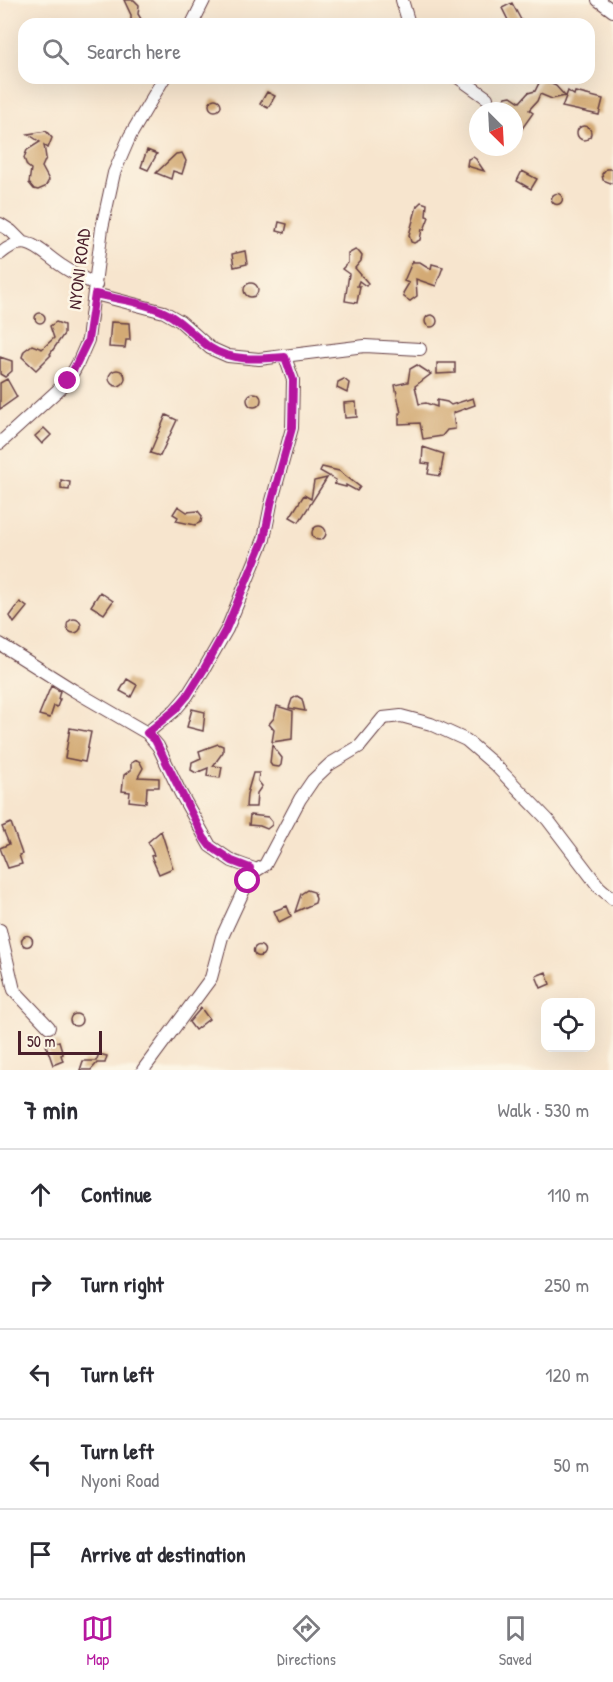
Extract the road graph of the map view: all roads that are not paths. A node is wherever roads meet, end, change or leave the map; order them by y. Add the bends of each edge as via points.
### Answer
1 (204, 0) edge
2 (402, 0) edge
3 (598, 0) edge
4 (613, 11) edge
5 (195, 18) edge
6 (407, 18) edge
7 (160, 84) edge
8 (467, 84) edge
9 (487, 98) dead end
10 (0, 224) edge
11 (22, 242) junction
12 (0, 254) edge
13 (95, 289) junction
14 (420, 349) dead end
15 (285, 357) junction
16 (0, 443) edge
17 (0, 644) edge
18 (147, 733) junction
19 (250, 868) junction
20 (613, 899) edge
21 (0, 930) edge
22 (49, 1027) dead end
23 (143, 1070) edge

1 - 5 street
2 - 6 street
3 - 4 street
7 - 13 street, NYONI ROAD via 114,173
8 - 9 street
10 - 11 street
11 - 12 street
11 - 13 street via 35,246
13 - 15 street via 164,312 210,348 228,356
13 - 16 street, NYONI ROAD via 88,340 68,381
14 - 15 street via 366,346
15 - 18 street via 293,380 292,428 264,539 226,629 204,669 175,710
17 - 18 street
18 - 19 street via 155,740 210,846
19 - 20 street via 260,870 265,866 300,799 320,772 360,746 383,718 401,716 456,734 479,751 548,820 599,887
19 - 23 street via 211,978
21 - 22 street via 14,990

